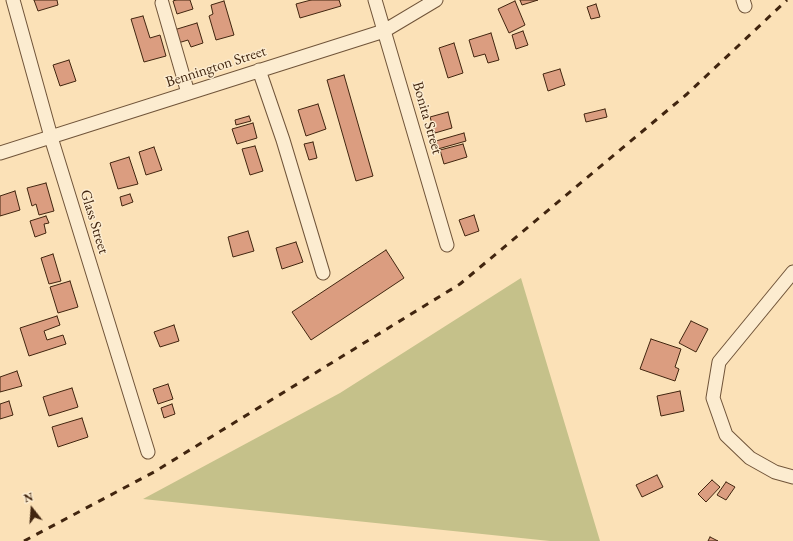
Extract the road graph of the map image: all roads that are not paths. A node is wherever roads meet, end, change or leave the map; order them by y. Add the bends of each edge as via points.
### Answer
1 (13, 0) edge
2 (375, 0) edge
3 (436, 0) edge
4 (162, 3) dead end
5 (384, 31) junction
6 (259, 70) junction
7 (188, 93) junction
8 (51, 136) junction
9 (0, 153) edge
10 (447, 245) dead end
11 (793, 272) edge
12 (323, 273) dead end
13 (148, 452) dead end
14 (793, 477) edge

1 - 8 street, Glass Street
2 - 5 street, Bonita Street
3 - 5 street, Bennington Street
4 - 7 street
5 - 6 street, Bennington Street
5 - 10 street, Bonita Street
6 - 7 street, Bennington Street
6 - 12 street
7 - 8 street, Bennington Street
8 - 9 street, Bennington Street
8 - 13 street, Glass Street
11 - 14 street via 719,362 713,398 726,435 750,458 775,472

